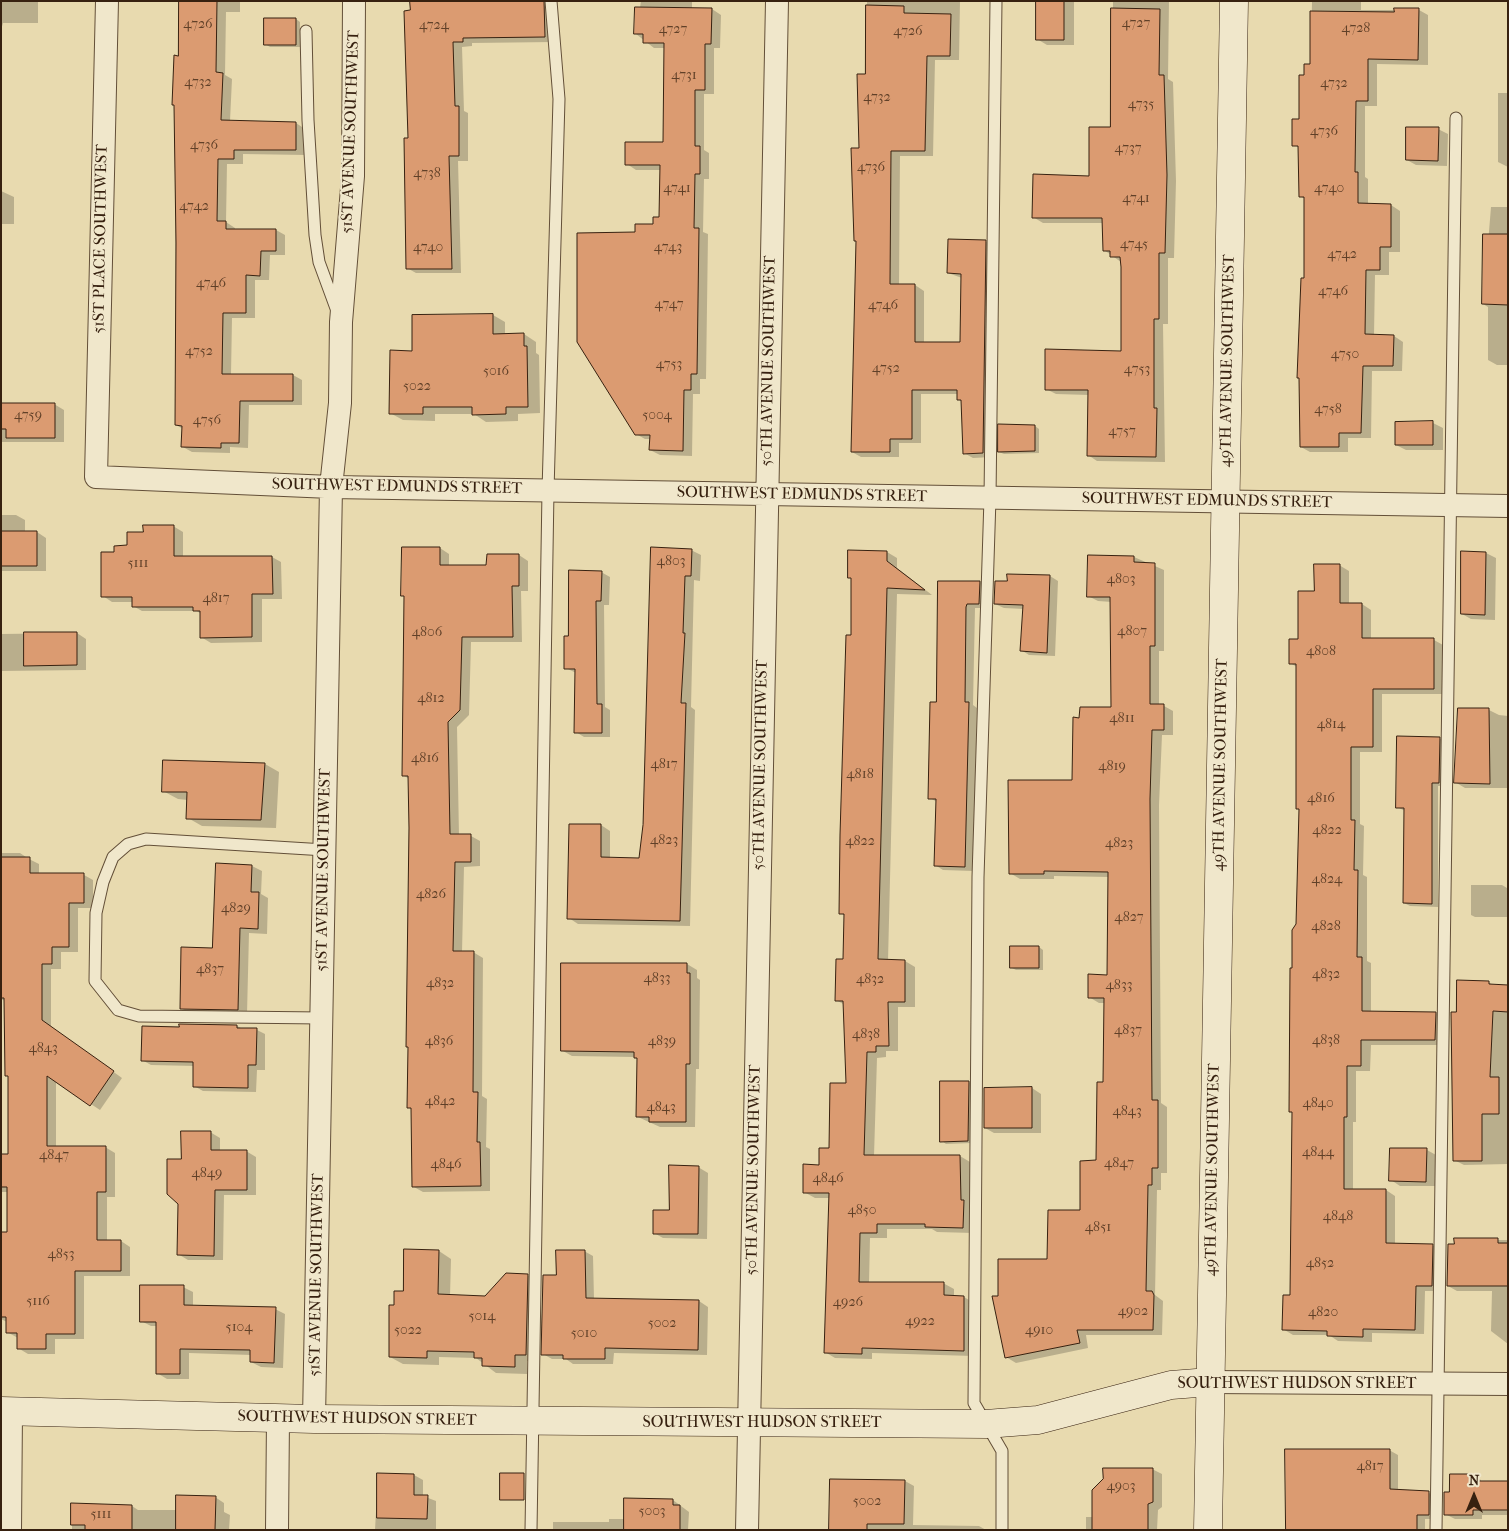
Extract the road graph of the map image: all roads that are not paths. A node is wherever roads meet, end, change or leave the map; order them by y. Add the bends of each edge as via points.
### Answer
1 (107, 1) edge
2 (354, 1) edge
3 (551, 1) edge
4 (777, 1) edge
5 (996, 1) edge
6 (1234, 1) edge
7 (306, 31) dead end
8 (1456, 118) dead end
9 (341, 322) junction
10 (96, 477) joint
11 (331, 487) junction
12 (548, 491) junction
13 (767, 495) junction
14 (990, 498) junction
15 (1225, 501) junction
16 (1452, 505) junction
17 (1508, 506) edge
18 (325, 850) junction
19 (322, 1018) junction
20 (1210, 1382) junction
21 (1437, 1383) junction
22 (1508, 1384) edge
23 (6, 1411) edge
24 (278, 1418) junction
25 (314, 1419) junction
26 (532, 1422) junction
27 (749, 1424) junction
28 (986, 1424) junction
29 (10, 1530) edge
30 (277, 1530) edge
31 (531, 1530) edge
32 (747, 1530) edge
33 (1002, 1530) edge
34 (1208, 1530) edge
35 (1436, 1530) edge

1 - 10 street, 51ST PLACE SOUTHWEST
2 - 9 street, 51ST AVENUE SOUTHWEST via 353,176
3 - 12 lane via 559,98
4 - 13 street, 50TH AVENUE SOUTHWEST
5 - 14 lane
6 - 15 street, 49TH AVENUE SOUTHWEST
7 - 9 lane, 51ST AVENUE SOUTHWEST via 315,235 319,262
8 - 16 lane
9 - 11 street, 51ST AVENUE SOUTHWEST via 340,403
10 - 11 street, SOUTHWEST EDMUNDS STREET
11 - 12 street, SOUTHWEST EDMUNDS STREET
11 - 18 street, 51ST AVENUE SOUTHWEST
12 - 13 street, SOUTHWEST EDMUNDS STREET
12 - 26 lane
13 - 14 street, SOUTHWEST EDMUNDS STREET
13 - 27 street, 50TH AVENUE SOUTHWEST
14 - 15 street, SOUTHWEST EDMUNDS STREET
14 - 28 lane via 978,877 974,1403
15 - 16 street, SOUTHWEST EDMUNDS STREET
15 - 20 street, 49TH AVENUE SOUTHWEST
16 - 17 street, SOUTHWEST EDMUNDS STREET
16 - 21 lane
18 - 19 street, 51ST AVENUE SOUTHWEST
18 - 19 lane via 146,839 128,844 113,857 96,913 96,981 118,1010 139,1016
19 - 25 street, 51ST AVENUE SOUTHWEST
20 - 21 street, SOUTHWEST HUDSON STREET
20 - 28 street, SOUTHWEST HUDSON STREET via 1171,1385 1038,1420
20 - 34 street, 49TH AVENUE SOUTHWEST
21 - 22 street, SOUTHWEST HUDSON STREET
21 - 35 lane
23 - 24 street, SOUTHWEST HUDSON STREET
23 - 29 street
24 - 25 street, SOUTHWEST HUDSON STREET
24 - 30 street
25 - 26 street, SOUTHWEST HUDSON STREET
26 - 27 street, SOUTHWEST HUDSON STREET
26 - 31 lane
27 - 28 street, SOUTHWEST HUDSON STREET
27 - 32 street, 50TH AVENUE SOUTHWEST
28 - 33 lane via 1002,1452

